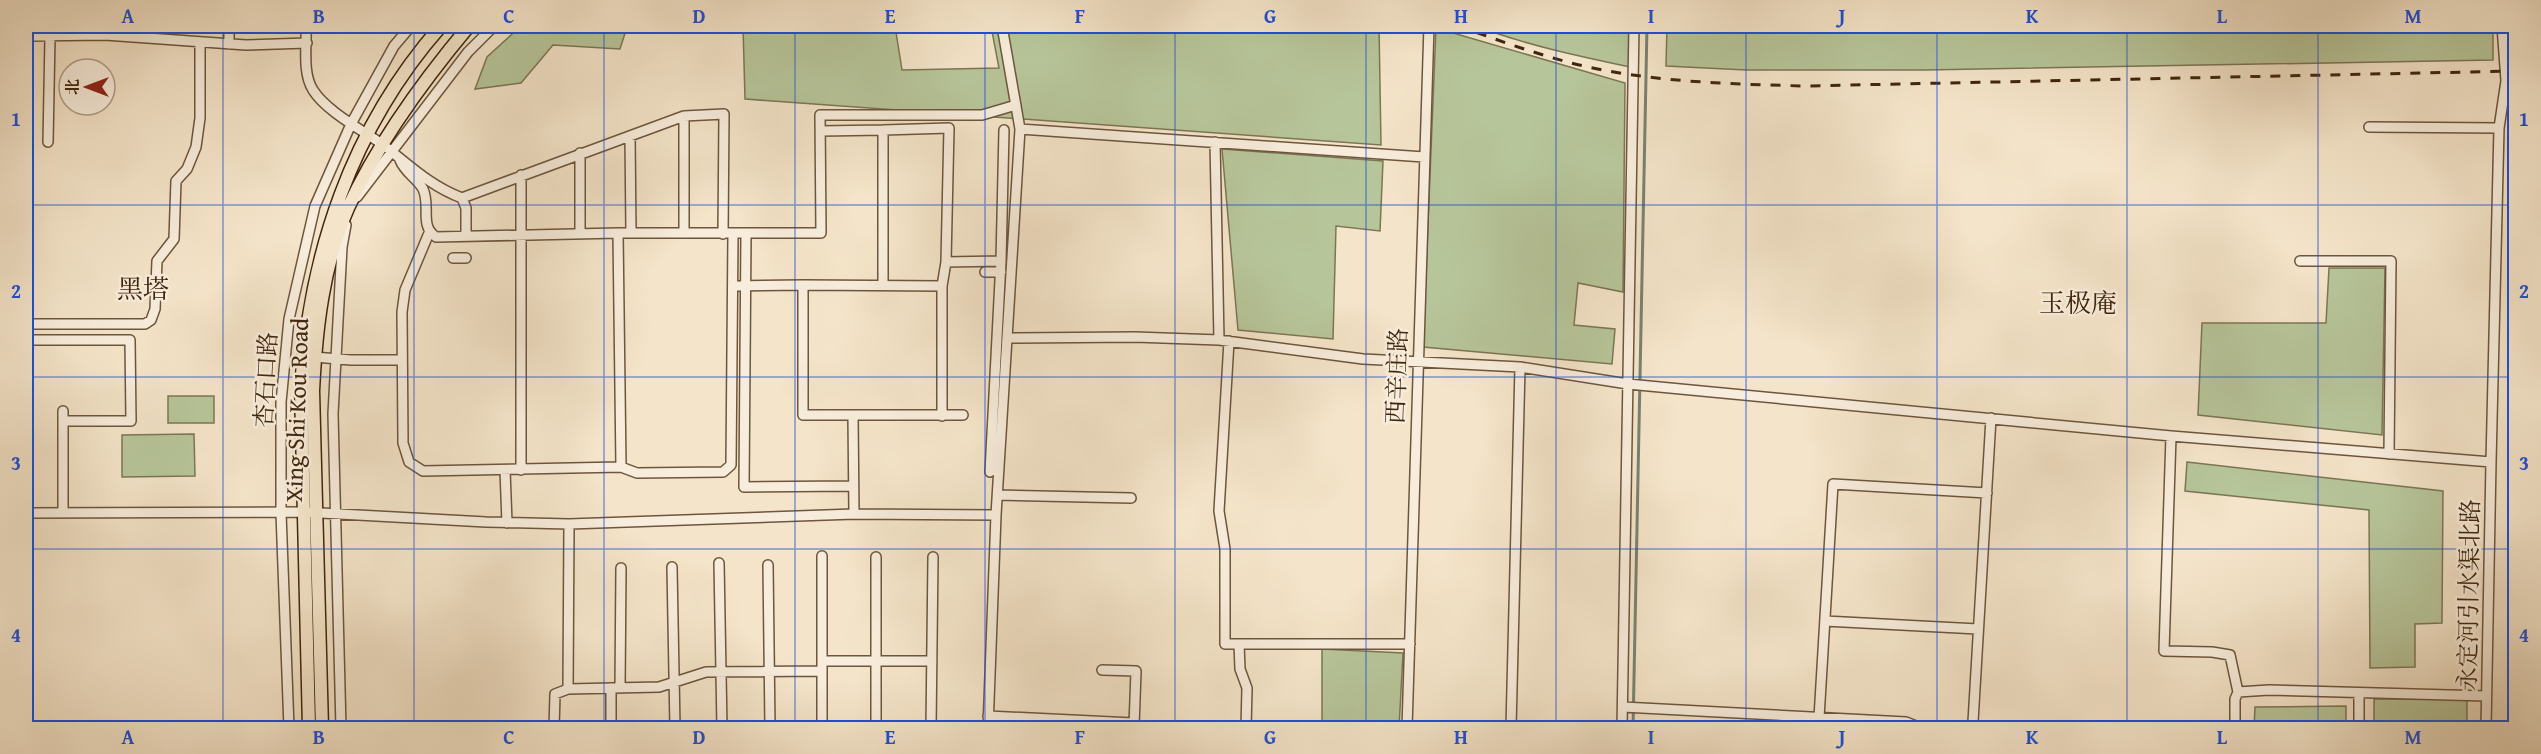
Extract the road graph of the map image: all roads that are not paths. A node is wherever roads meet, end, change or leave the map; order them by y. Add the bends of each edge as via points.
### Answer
1 (229, 26) edge
2 (306, 26) edge
3 (411, 26) edge
4 (441, 26) edge
5 (469, 26) edge
6 (494, 26) edge
7 (1002, 26) edge
8 (1429, 26) edge
9 (1634, 26) edge
10 (2502, 26) edge
11 (106, 31) edge
12 (26, 36) edge
13 (50, 38) junction
14 (200, 42) junction
15 (307, 43) junction
16 (229, 44) junction
17 (1016, 105) junction
18 (684, 116) junction
19 (351, 124) junction
20 (2369, 127) dead end
21 (2499, 128) junction
22 (1020, 129) junction
23 (883, 130) junction
24 (1004, 130) dead end
25 (820, 131) junction
26 (366, 134) junction
27 (630, 136) junction
28 (48, 142) dead end
29 (1215, 142) junction
30 (387, 148) junction
31 (579, 153) junction
32 (1424, 157) junction
33 (400, 160) junction
34 (521, 175) junction
35 (462, 198) junction
36 (348, 208) junction
37 (429, 233) junction
38 (580, 233) junction
39 (618, 233) junction
40 (631, 233) junction
41 (684, 233) junction
42 (521, 234) junction
43 (728, 234) junction
44 (746, 234) junction
45 (466, 236) junction
46 (453, 258) dead end
47 (466, 258) dead end
48 (1001, 261) junction
49 (2300, 261) dead end
50 (946, 262) junction
51 (985, 272) dead end
52 (1000, 272) junction
53 (803, 285) junction
54 (883, 285) junction
55 (733, 286) junction
56 (746, 286) junction
57 (942, 286) junction
58 (26, 324) edge
59 (1007, 338) junction
60 (26, 340) edge
61 (1224, 341) junction
62 (314, 357) junction
63 (335, 360) junction
64 (402, 360) junction
65 (1418, 361) junction
66 (1520, 367) junction
67 (1628, 384) junction
68 (963, 415) dead end
69 (853, 416) junction
70 (942, 416) junction
71 (1991, 418) junction
72 (2171, 436) junction
73 (2389, 454) junction
74 (2491, 462) junction
75 (621, 467) junction
76 (505, 470) junction
77 (521, 470) junction
78 (990, 472) dead end
79 (853, 486) junction
80 (1987, 493) junction
81 (998, 495) junction
82 (1131, 498) dead end
83 (26, 513) edge
84 (63, 513) junction
85 (281, 513) junction
86 (309, 513) junction
87 (854, 514) junction
88 (996, 514) junction
89 (335, 515) junction
90 (507, 523) junction
91 (569, 524) junction
92 (822, 556) dead end
93 (876, 557) dead end
94 (933, 557) dead end
95 (719, 563) dead end
96 (768, 565) dead end
97 (672, 567) dead end
98 (621, 568) dead end
99 (1826, 621) junction
100 (1978, 629) junction
101 (1239, 644) junction
102 (1410, 644) junction
103 (933, 661) junction
104 (822, 666) junction
105 (1102, 670) dead end
106 (769, 671) junction
107 (719, 672) junction
108 (675, 682) junction
109 (616, 688) junction
110 (568, 689) junction
111 (2238, 692) junction
112 (2359, 694) junction
113 (2486, 696) junction
114 (1623, 707) junction
115 (988, 716) junction
116 (1819, 718) junction
117 (1973, 722) dead end
118 (1134, 726) edge
119 (289, 729) edge
120 (309, 729) edge
121 (321, 729) edge
122 (341, 729) edge
123 (554, 729) edge
124 (611, 729) edge
125 (675, 729) edge
126 (722, 729) edge
127 (770, 729) edge
128 (822, 729) edge
129 (876, 729) edge
130 (931, 729) edge
131 (988, 729) edge
132 (1246, 729) edge
133 (1407, 729) edge
134 (1510, 729) edge
135 (1622, 729) edge
136 (1921, 729) edge
137 (2235, 729) edge
138 (2359, 729) edge
139 (2486, 729) edge

1 - 16 street
2 - 15 street
3 - 19 street, 杏石口路 via 394,46
4 - 26 main road, Xing Shi Kou Road via 413,57
5 - 30 main road, Xing Shi Kou Road via 434,68
6 - 30 street
7 - 17 street
8 - 32 street, 西辛庄路
9 - 67 street
10 - 21 street, 永定河引水渠北路 via 2506,81
11 - 13 street
11 - 14 street
12 - 13 street
13 - 28 street
14 - 16 street
14 - 58 street via 196,147 187,169 176,181 174,238 157,261 151,320 145,324
15 - 16 street
15 - 19 street via 307,76 313,90
17 - 22 street
17 - 25 street via 982,115 820,115
18 - 27 street
18 - 41 street
18 - 43 street via 724,114
19 - 26 street
19 - 85 street, 杏石口路 via 315,206 289,319 282,402
20 - 21 street
21 - 74 street, 永定河引水渠北路
22 - 29 street
22 - 59 street
23 - 25 street
23 - 50 street via 949,128
23 - 54 street
24 - 48 street
25 - 44 street via 821,233
26 - 30 street
26 - 86 main road, Xing Shi Kou Road via 321,251 308,312 301,389
27 - 31 street
27 - 40 street
29 - 32 street
29 - 61 street
30 - 33 street
30 - 36 main road, Xing Shi Kou Road
31 - 34 street
31 - 38 street
32 - 65 street, 西辛庄路
33 - 35 street via 443,191
33 - 37 street via 404,170 423,189
34 - 35 street
34 - 42 street
35 - 45 street
36 - 62 main road, Xing Shi Kou Road via 325,283
36 - 63 street
37 - 45 street via 436,237
37 - 64 street via 405,290
38 - 39 street
38 - 42 street
39 - 40 street
39 - 75 street
40 - 41 street
41 - 43 street
42 - 45 street
42 - 77 street
43 - 44 street
43 - 55 street
44 - 56 street
46 - 47 street
48 - 50 street
48 - 52 street
49 - 73 street via 2391,261
50 - 57 street
51 - 52 street
52 - 78 street
53 - 54 street
53 - 56 street
53 - 69 street via 798,415
54 - 57 street
55 - 56 street
55 - 75 street via 731,465 723,472 637,473
56 - 79 street via 744,487
57 - 70 street
59 - 61 street
59 - 81 street
60 - 84 street via 130,340 130,421 63,416
61 - 65 street via 1363,359
61 - 101 street via 1219,511 1225,549 1226,644
62 - 63 street
62 - 86 main road, Xing Shi Kou Road
63 - 64 street
63 - 89 street
64 - 76 street via 403,442 409,462 423,471
65 - 66 street
65 - 102 street, 西辛庄路
66 - 67 street
66 - 134 street
67 - 71 street
67 - 114 street
68 - 70 street
69 - 70 street
69 - 79 street
71 - 72 street
71 - 80 street
72 - 73 street
72 - 111 street via 2164,651 2230,655
73 - 74 street
74 - 113 street, 永定河引水渠北路
75 - 77 street
76 - 77 street
76 - 90 street
79 - 87 street
80 - 99 street via 1833,484
80 - 100 street
81 - 82 street
81 - 88 street
83 - 84 street
84 - 85 street
85 - 86 street
85 - 119 street, 杏石口路
86 - 89 street
86 - 120 main road, Xing Shi Kou Road
86 - 121 main road, Xing Shi Kou Road
87 - 88 street
87 - 91 street
88 - 115 street
89 - 90 street
89 - 122 street
90 - 91 street
91 - 110 street
92 - 104 street
93 - 129 street
94 - 103 street
95 - 107 street
96 - 106 street
97 - 108 street
98 - 109 street
99 - 100 street
99 - 116 street
100 - 117 street
101 - 102 street
101 - 132 street via 1240,669 1247,688
102 - 133 street, 西辛庄路
103 - 104 street
103 - 130 street
104 - 106 street
104 - 128 street
105 - 118 street via 1136,671
106 - 107 street
106 - 127 street
107 - 108 street
107 - 126 street
108 - 109 street via 659,687
108 - 125 street
109 - 110 street
109 - 124 street
110 - 123 street via 555,694
111 - 112 street
111 - 137 street
112 - 113 street
112 - 138 street
113 - 139 street, 永定河引水渠北路
114 - 116 street
114 - 135 street
115 - 118 street
115 - 131 street
116 - 136 street via 1906,722

